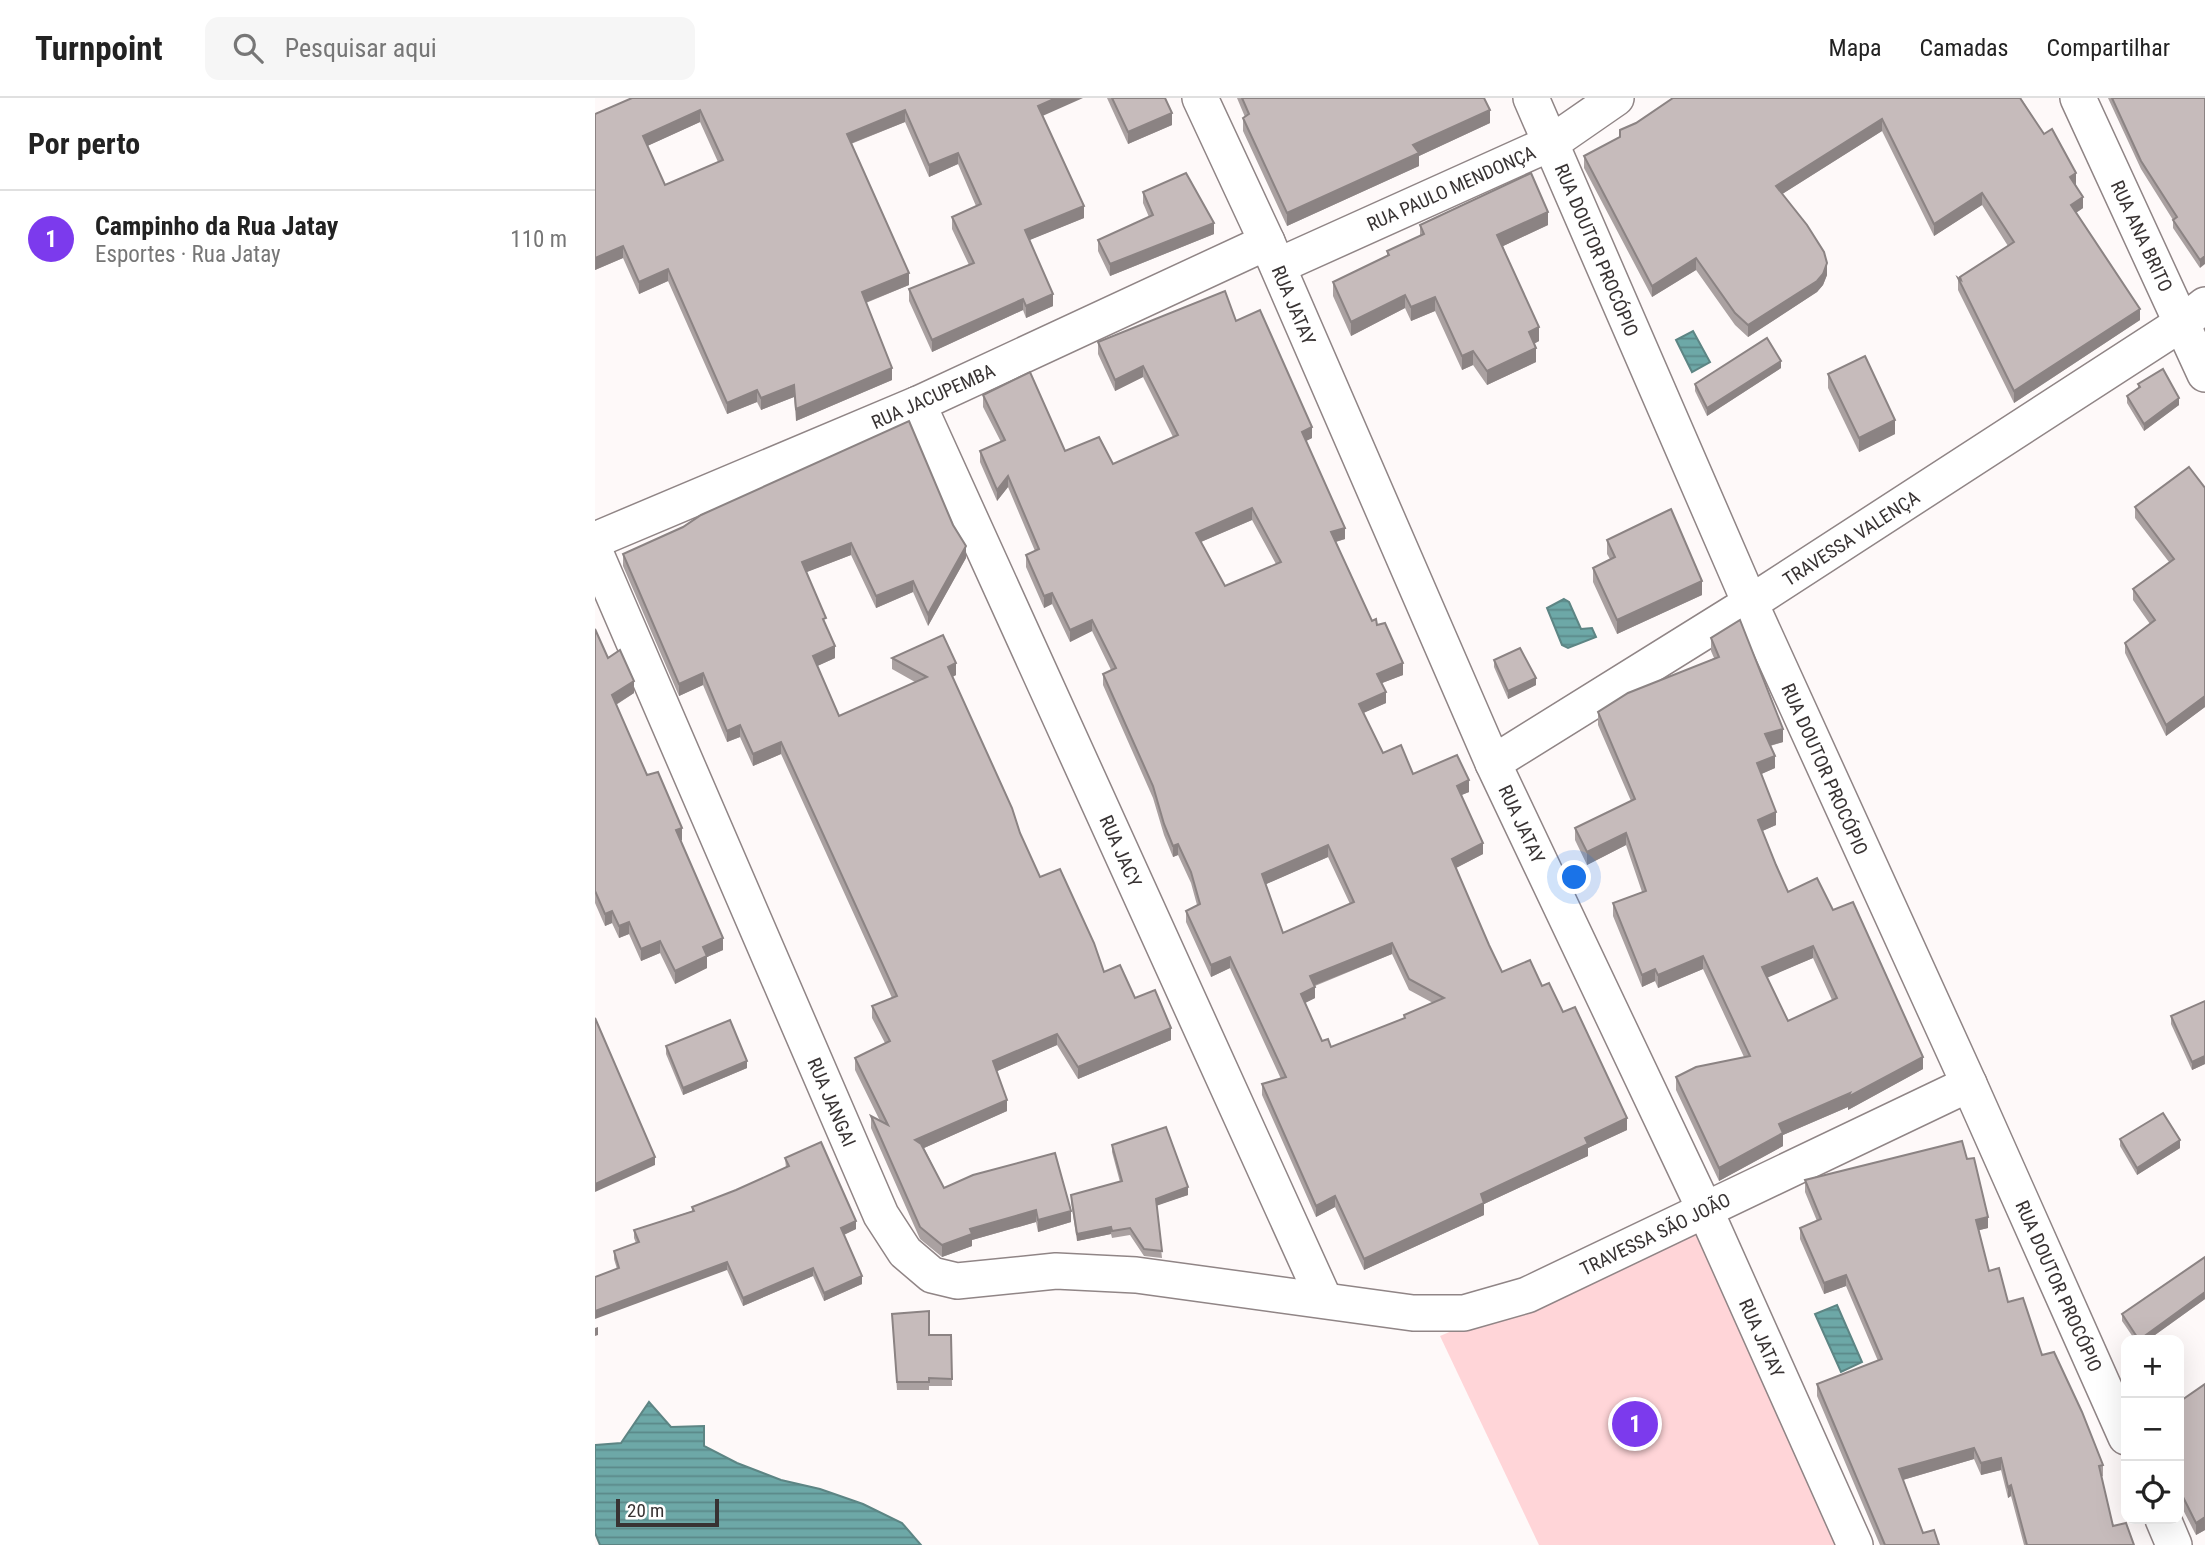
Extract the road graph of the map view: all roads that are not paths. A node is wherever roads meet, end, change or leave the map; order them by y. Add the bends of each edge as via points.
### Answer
1 (1200, 98) edge
2 (1531, 98) edge
3 (1616, 98) edge
4 (2078, 98) edge
5 (1552, 143) junction
6 (1273, 254) junction
7 (2193, 314) edge
8 (2205, 374) edge
9 (918, 404) junction
10 (595, 540) edge
11 (595, 552) edge
12 (1750, 603) junction
13 (1493, 763) junction
14 (1969, 1084) junction
15 (1705, 1210) junction
16 (1324, 1299) junction
17 (2121, 1426) edge
18 (2165, 1524) edge
19 (1854, 1545) edge
20 (2174, 1545) edge

1 - 6 street, RUA JATAY
2 - 5 street, RUA DOUTOR PROCÓPIO
3 - 5 street, RUA PAULO MENDONÇA
4 - 7 street, RUA ANA BRITO
5 - 6 street, RUA PAULO MENDONÇA
5 - 12 street, RUA DOUTOR PROCÓPIO
6 - 9 street, RUA JACUPEMBA
6 - 13 street, RUA JATAY
7 - 8 street, RUA ANA BRITO
7 - 12 street, TRAVESSA VALENÇA
9 - 10 street, RUA JACUPEMBA
9 - 16 street, RUA JACY
11 - 16 street, RUA JANGAI via 881,1215 905,1252 932,1275 957,1281 1056,1271 1136,1275
12 - 13 street, TRAVESSA VALENÇA
12 - 14 street, RUA DOUTOR PROCÓPIO
13 - 15 street, RUA JATAY
14 - 15 street, TRAVESSA SÃO JOÃO
14 - 17 street, RUA DOUTOR PROCÓPIO
15 - 16 street, TRAVESSA SÃO JOÃO via 1527,1295 1464,1313 1413,1313
15 - 19 street, RUA JATAY
18 - 20 street

